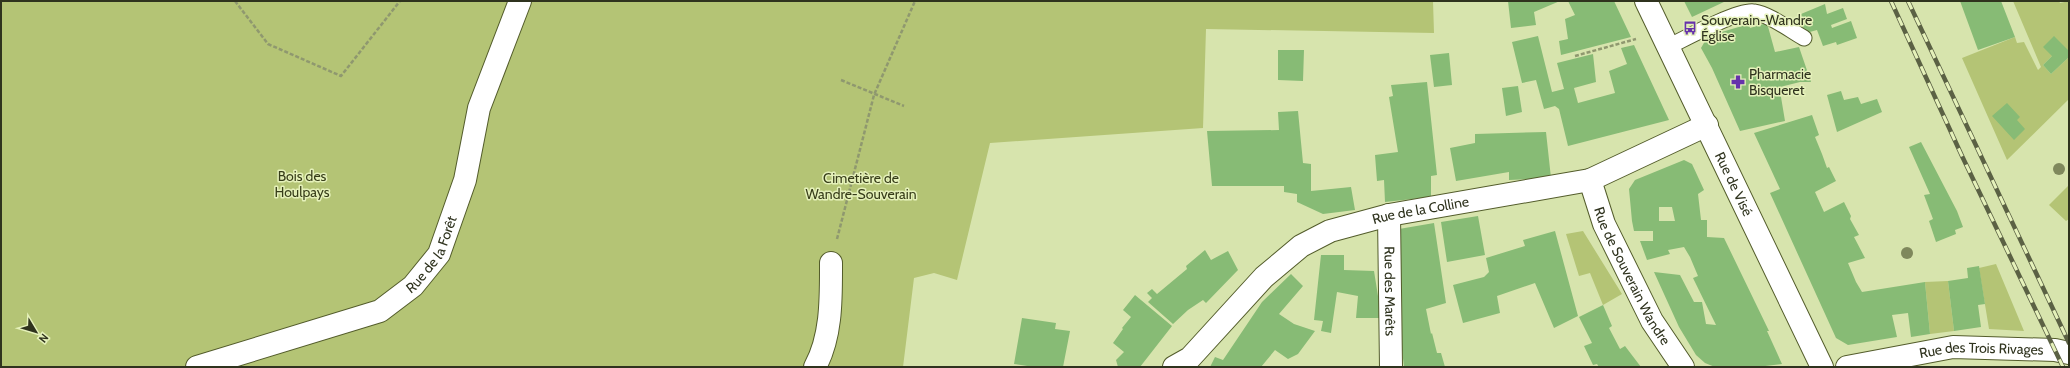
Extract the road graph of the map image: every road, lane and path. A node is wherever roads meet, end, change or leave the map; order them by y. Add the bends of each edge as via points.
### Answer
1 (235, 1) edge
2 (400, 1) edge
3 (520, 1) edge
4 (915, 1) edge
5 (1646, 1) edge
6 (1640, 37) dead end
7 (1804, 38) dead end
8 (1668, 47) junction
9 (1575, 56) dead end
10 (840, 80) dead end
11 (874, 95) junction
12 (904, 106) dead end
13 (1706, 125) junction
14 (1590, 180) junction
15 (1389, 215) junction
16 (831, 263) joint
17 (2069, 353) edge
18 (1184, 364) edge
19 (197, 367) edge
20 (815, 367) edge
21 (1391, 367) edge
22 (1683, 367) edge
23 (1822, 367) edge
24 (1847, 367) edge

1 - 2 path via 268,44 341,76
3 - 19 street, Rue de la Forêt via 479,108 466,180 439,254 413,286 380,311
4 - 11 path
5 - 8 street, Rue de Visé
6 - 9 path
7 - 8 lane via 1754,12 1740,14
8 - 13 street, Rue de Visé
10 - 11 path
11 - 12 path
11 - 16 path
13 - 14 street, Rue de la Colline
13 - 23 street, Rue de Visé
14 - 15 street, Rue de la Colline
14 - 22 street, Rue de Souverain Wandre via 1604,224 1645,307
15 - 18 street, Rue de la Colline via 1330,230 1301,246 1264,277
15 - 21 street, Rue des Marêts
16 - 20 street via 830,305 822,354
17 - 24 street, Rue des Trois Rivages via 2055,350 1953,347

